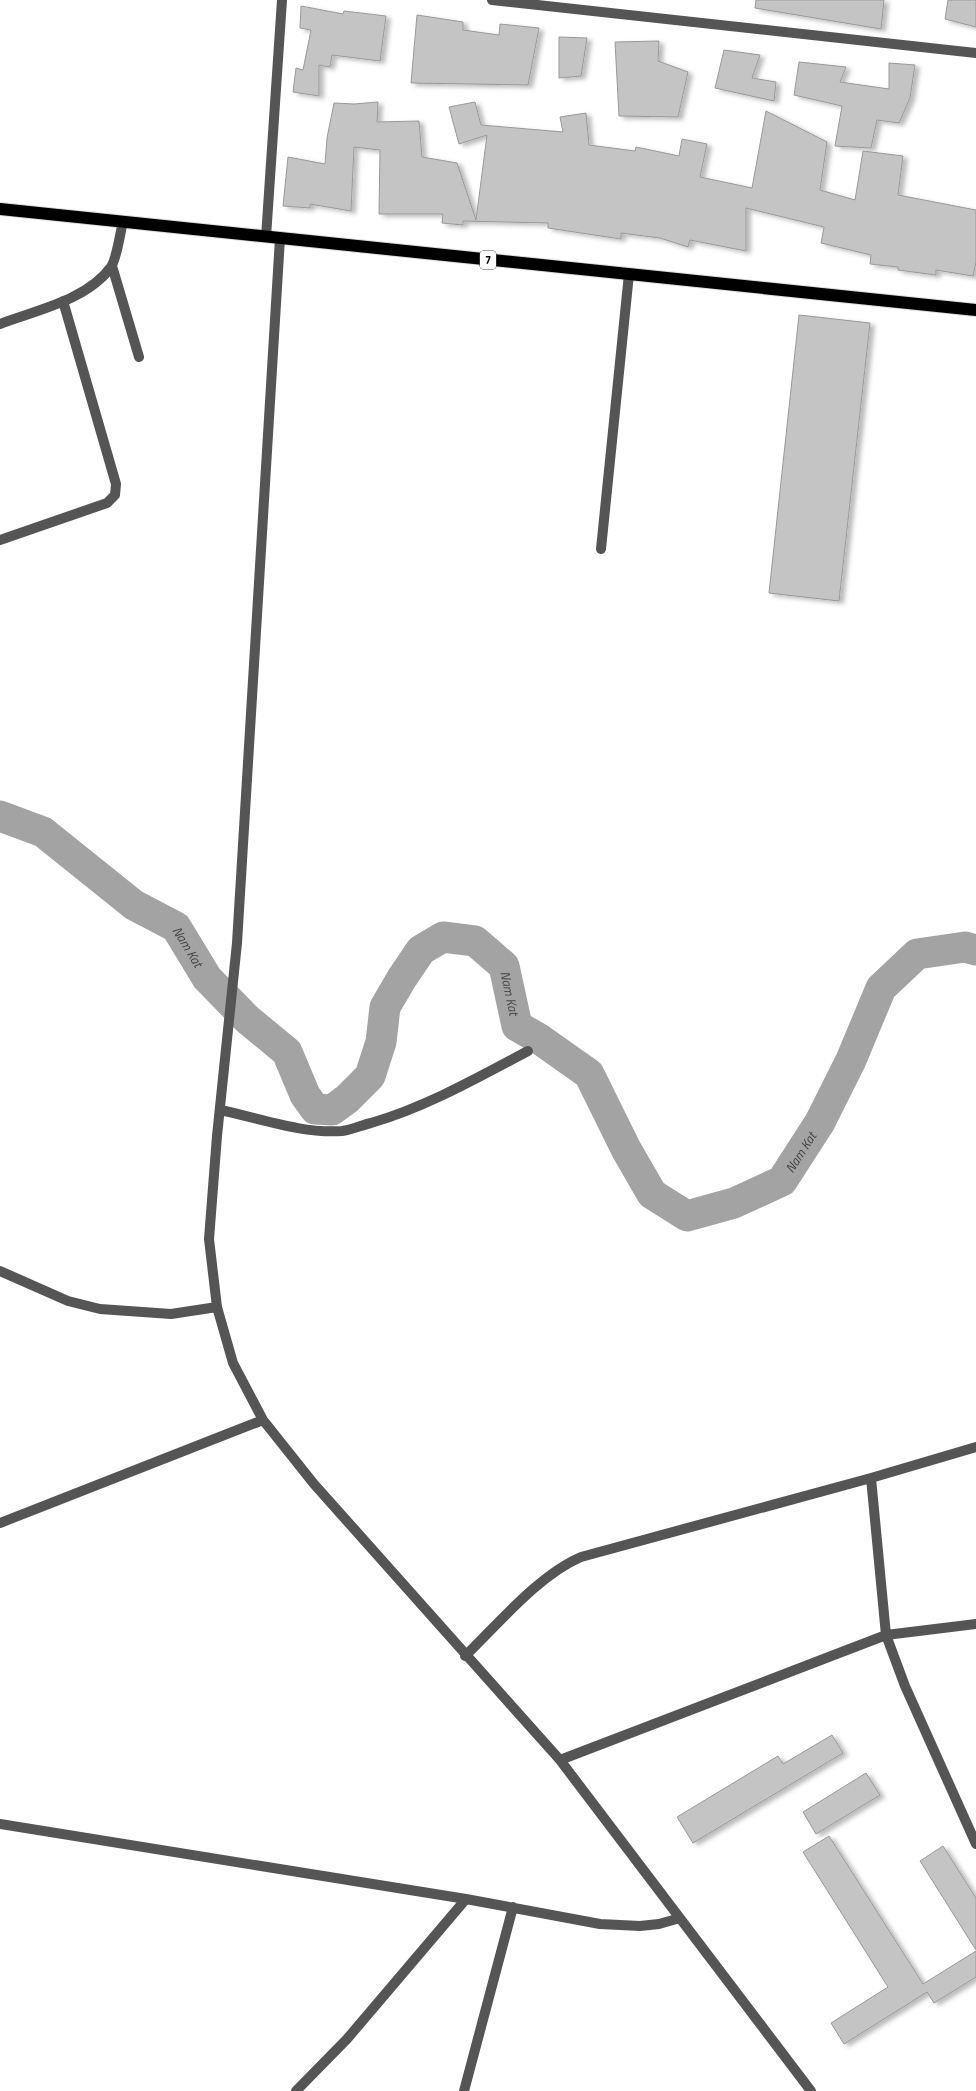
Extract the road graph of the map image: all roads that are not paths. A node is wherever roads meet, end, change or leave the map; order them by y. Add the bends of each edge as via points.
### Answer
1 (282, 0) edge
2 (492, 0) edge
3 (555, 4) edge
4 (976, 53) edge
5 (0, 209) edge
6 (123, 222) junction
7 (266, 237) junction
8 (280, 238) junction
9 (112, 266) junction
10 (629, 274) junction
11 (63, 301) junction
12 (976, 310) edge
13 (0, 324) edge
14 (140, 356) dead end
15 (0, 540) edge
16 (601, 549) dead end
17 (528, 1051) dead end
18 (220, 1110) junction
19 (0, 1271) edge
20 (217, 1307) junction
21 (263, 1420) junction
22 (976, 1447) edge
23 (871, 1478) junction
24 (0, 1523) edge
25 (976, 1624) edge
26 (886, 1636) junction
27 (465, 1656) junction
28 (560, 1760) junction
29 (0, 1824) edge
30 (976, 1844) edge
31 (466, 1899) junction
32 (513, 1908) junction
33 (680, 1918) junction
34 (296, 2091) edge
35 (464, 2091) edge
36 (811, 2091) edge

1 - 7 street
2 - 3 street
3 - 4 street
5 - 6 highway, 7
6 - 7 highway, 7
6 - 9 street
7 - 8 highway, 7
8 - 10 highway, 7
8 - 18 street via 237,943
9 - 11 street via 94,285
9 - 14 street
10 - 12 highway, 7
10 - 16 street
11 - 13 street
11 - 15 street via 116,484 115,495 107,503
17 - 18 street via 463,1085 397,1115 343,1131 293,1126
18 - 20 street via 209,1239
19 - 20 street via 68,1301 100,1309 171,1314
20 - 21 street via 234,1363
21 - 24 street
21 - 27 street via 314,1484
22 - 23 street
23 - 26 street
23 - 27 street via 575,1559 547,1576
25 - 26 street
26 - 28 street
26 - 30 street via 905,1686
27 - 28 street
28 - 33 street
29 - 31 street
31 - 32 street
31 - 34 street via 347,2039
32 - 33 street via 600,1924 640,1926
32 - 35 street
33 - 36 street

